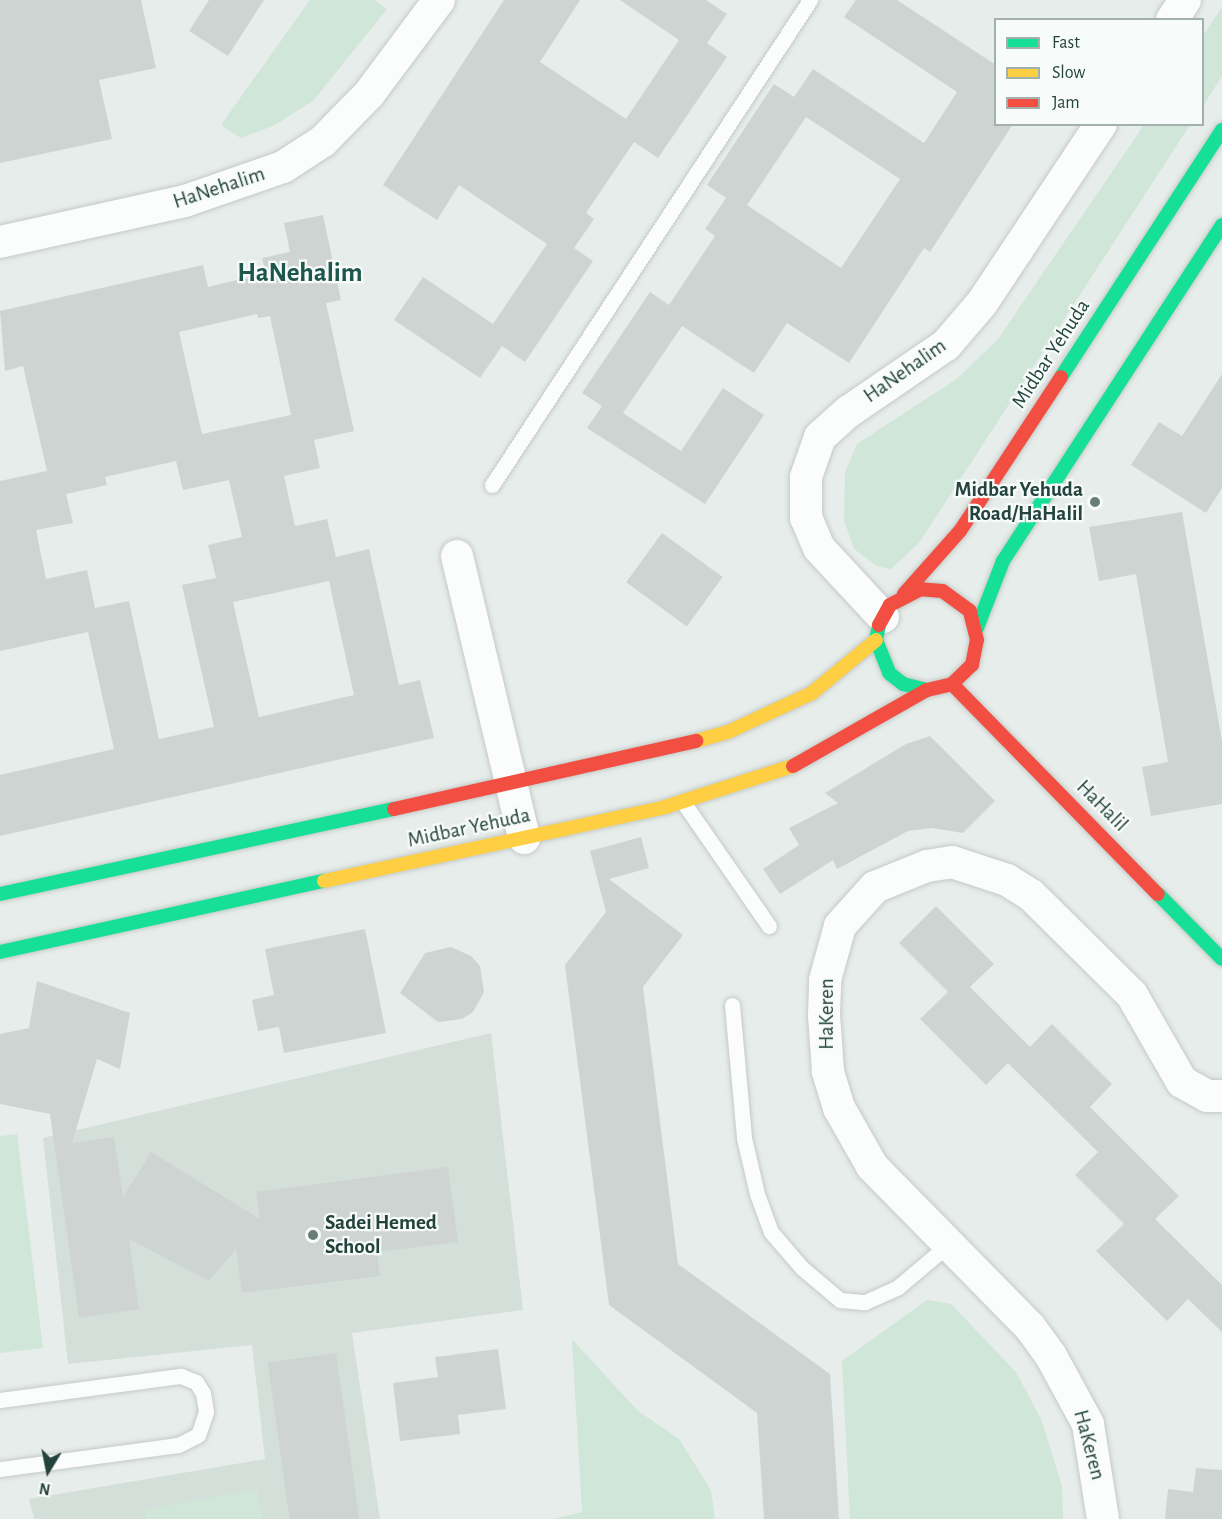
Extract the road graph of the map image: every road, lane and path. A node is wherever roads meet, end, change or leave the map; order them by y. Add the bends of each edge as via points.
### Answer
1 (439, 0) edge
2 (810, 0) edge
3 (1185, 0) edge
4 (1173, 18) edge
5 (1100, 126) edge
6 (1222, 130) edge
7 (1222, 225) edge
8 (0, 242) edge
9 (492, 486) dead end
10 (457, 556) dead end
11 (904, 594) junction
12 (880, 628) junction
13 (977, 628) junction
14 (952, 684) junction
15 (927, 690) junction
16 (511, 783) junction
17 (683, 802) junction
18 (524, 838) junction
19 (0, 894) edge
20 (769, 926) dead end
21 (0, 952) edge
22 (1222, 958) edge
23 (732, 1005) dead end
24 (1220, 1102) edge
25 (949, 1244) junction
26 (0, 1400) edge
27 (0, 1470) edge
28 (1103, 1519) edge

1 - 8 street, HaNehalim via 369,94 323,141 283,167 241,185 185,201
2 - 9 lane
3 - 4 street
5 - 12 street, HaNehalim via 982,303 946,345 848,412 820,437 806,477 806,518 819,548
6 - 11 street, Midbar Yehuda via 960,531
7 - 13 street via 1003,561
10 - 16 street
11 - 12 street
11 - 13 street via 942,591 958,599
12 - 15 street via 889,673 903,684
12 - 16 street, Midbar Yehuda via 812,693 744,726 652,753
13 - 14 street via 972,665
14 - 15 street
14 - 22 street, HaHalil
15 - 17 street, Midbar Yehuda via 801,763 745,785
16 - 18 street
16 - 19 street, Midbar Yehuda
17 - 18 street, Midbar Yehuda
17 - 20 lane
18 - 21 street, Midbar Yehuda
23 - 25 lane via 744,1138 757,1194 771,1232 802,1268 840,1299 865,1302 898,1287
24 - 25 street, HaKeren via 1182,1082 1126,988 1031,895 1007,880 952,862 905,872 875,886 840,926 832,948 825,980 828,1071 839,1108 872,1166
25 - 28 street, HaKeren via 1030,1327 1073,1391 1097,1458
26 - 27 lane via 181,1376 196,1382 203,1393 206,1412 198,1436 178,1445

